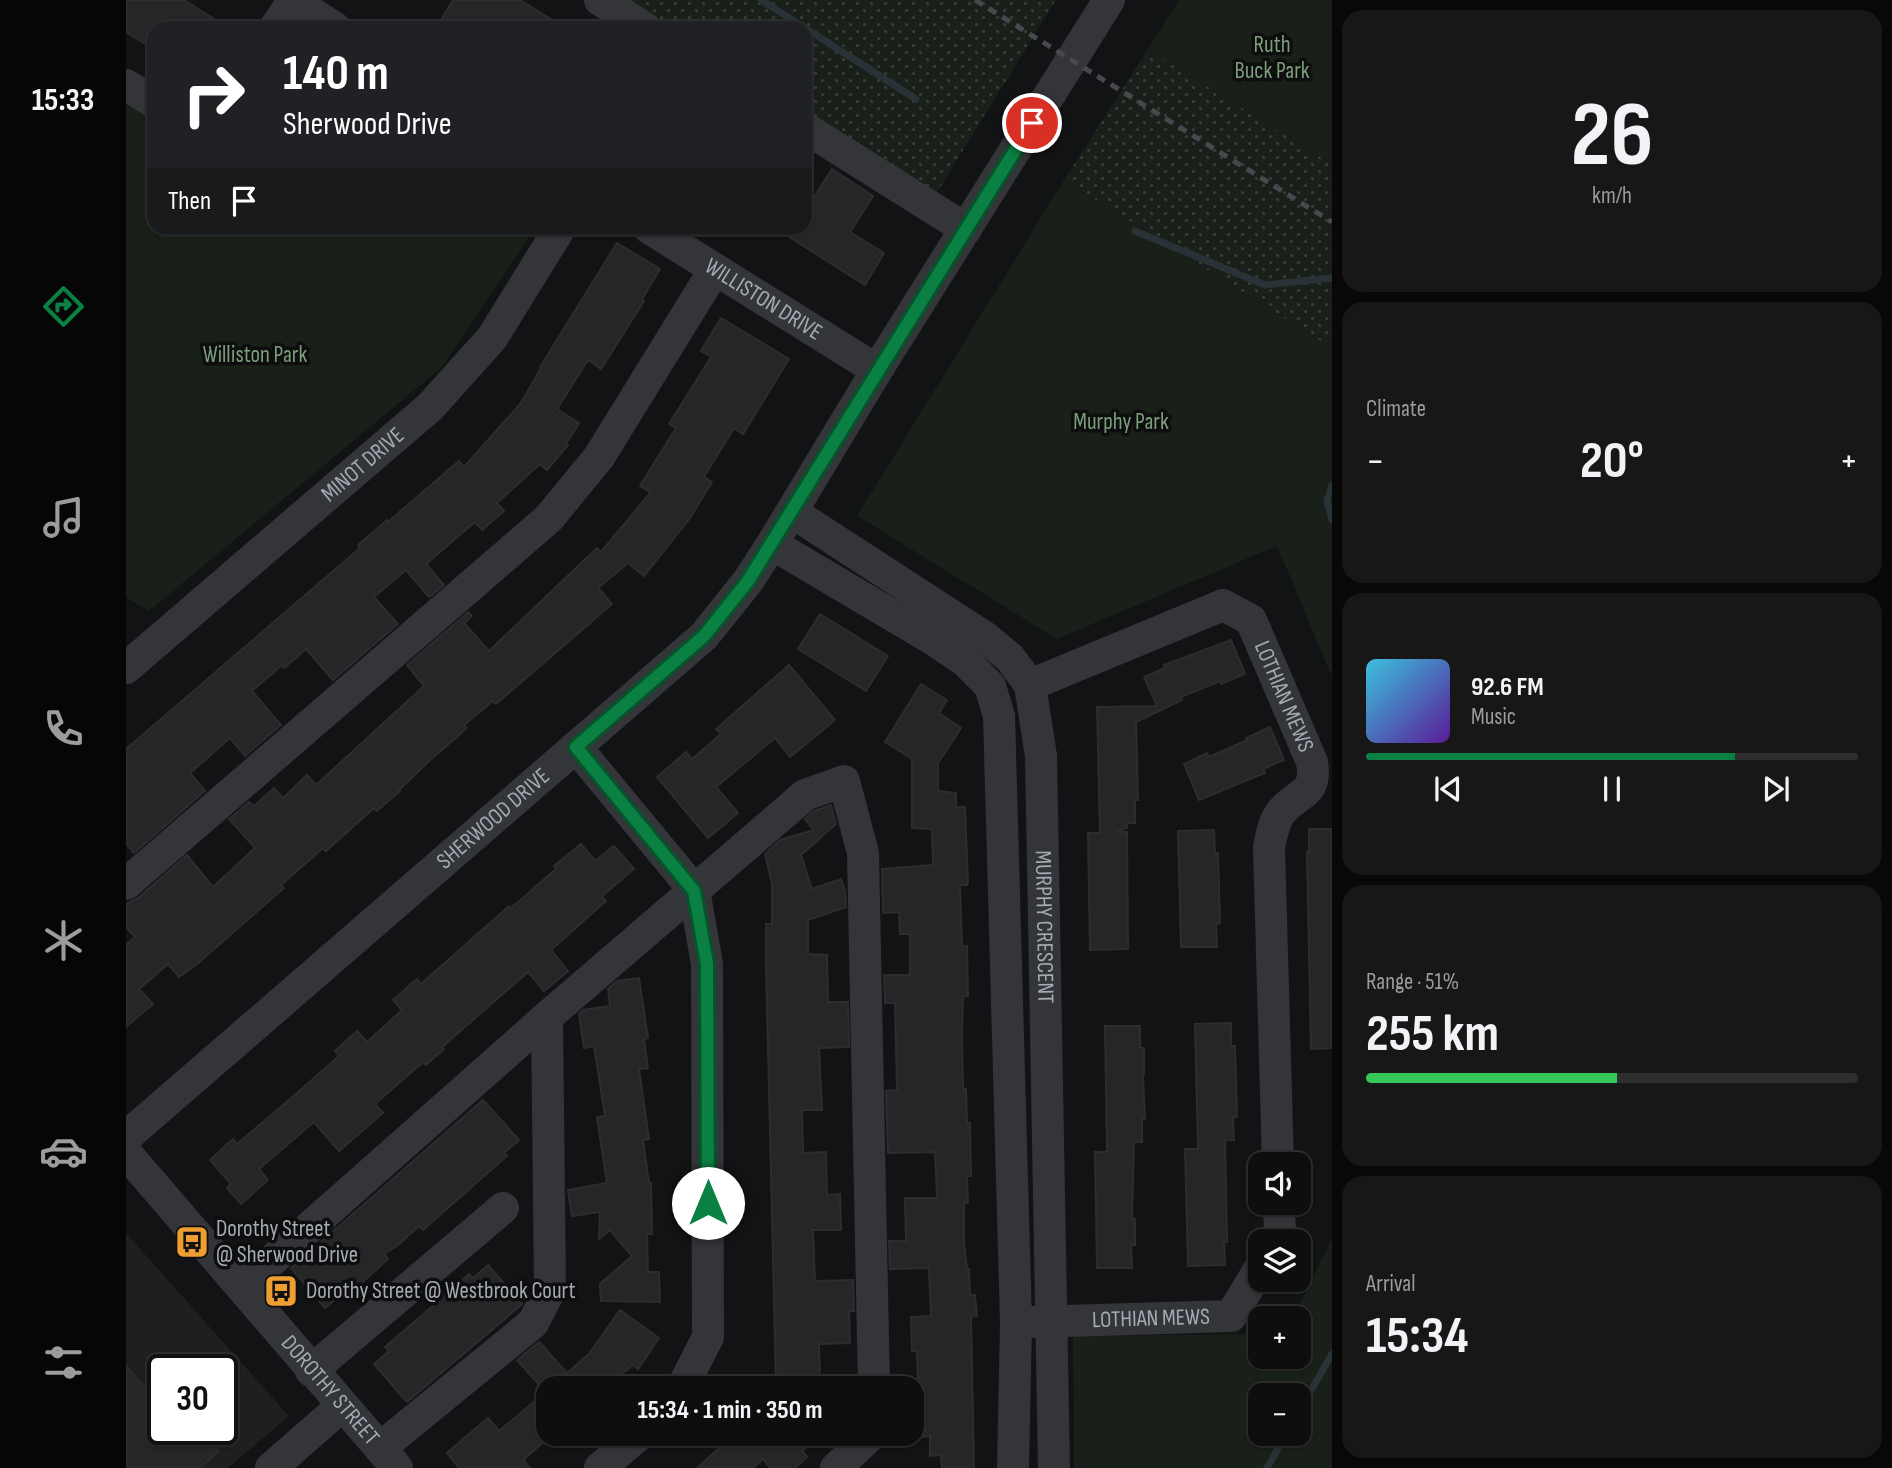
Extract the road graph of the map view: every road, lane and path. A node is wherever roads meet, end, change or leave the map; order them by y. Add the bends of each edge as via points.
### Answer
1 (600, 0) edge
2 (1109, 0) edge
3 (293, 1) edge
4 (280, 21) edge
5 (324, 21) edge
6 (634, 21) edge
7 (126, 85) edge
8 (147, 98) edge
9 (812, 132) edge
10 (966, 229) junction
11 (556, 235) edge
12 (660, 235) edge
13 (715, 269) junction
14 (877, 369) junction
15 (792, 512) junction
16 (772, 544) junction
17 (126, 668) edge
18 (1030, 685) junction
19 (576, 747) junction
20 (126, 884) edge
21 (694, 891) junction
22 (547, 1017) junction
23 (126, 1137) edge
24 (1278, 1152) edge
25 (126, 1153) edge
26 (503, 1208) dead end
27 (242, 1287) junction
28 (1248, 1287) edge
29 (1016, 1322) junction
30 (1051, 1322) junction
31 (311, 1371) junction
32 (688, 1376) edge
33 (874, 1376) edge
34 (342, 1406) junction
35 (626, 1446) edge
36 (859, 1446) edge
37 (389, 1458) edge
38 (271, 1468) edge
39 (600, 1468) edge
40 (836, 1468) edge
41 (1013, 1468) edge
42 (1054, 1468) edge

1 - 6 street
2 - 10 street, SHERWOOD DRIVE
3 - 4 street
3 - 5 street
7 - 8 street
9 - 10 street
10 - 14 street, SHERWOOD DRIVE
11 - 17 street, MINOT DRIVE via 492,338 430,407
12 - 13 street, WILLISTON DRIVE
13 - 14 street, WILLISTON DRIVE
13 - 20 street via 599,457 549,519
14 - 15 street, SHERWOOD DRIVE
15 - 16 street, SHERWOOD DRIVE
15 - 18 street, MURPHY CRESCENT via 986,638
16 - 19 street, SHERWOOD DRIVE via 704,636
16 - 29 street, MURPHY CRESCENT via 965,661 993,696 999,716
18 - 24 street, LOTHIAN MEWS via 1223,605 1251,620 1312,762 1314,777 1309,790 1279,816 1269,848
18 - 30 street, MURPHY CRESCENT via 1041,756
19 - 21 street
19 - 23 street, SHERWOOD DRIVE
21 - 22 street
21 - 32 street via 707,964 708,1337
21 - 33 street via 804,795 844,781 863,853
22 - 27 street
22 - 37 street via 550,1290 533,1323
25 - 27 street, DOROTHY STREET
26 - 31 street
27 - 31 street, DOROTHY STREET
28 - 30 street, LOTHIAN MEWS via 1231,1315
29 - 30 street, LOTHIAN MEWS
29 - 41 street, MURPHY CRESCENT
30 - 42 street, MURPHY CRESCENT
31 - 34 street, DOROTHY STREET
34 - 37 street, DOROTHY STREET
34 - 38 street
35 - 39 street
36 - 40 street

